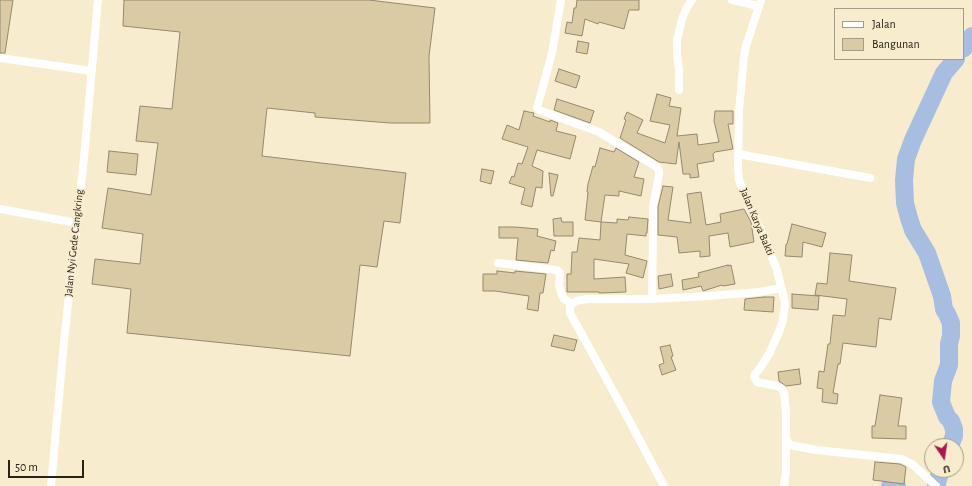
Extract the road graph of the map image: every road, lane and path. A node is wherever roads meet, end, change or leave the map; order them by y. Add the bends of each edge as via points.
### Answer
1 (98, 0) edge
2 (561, 0) edge
3 (692, 0) edge
4 (732, 0) edge
5 (760, 3) edge
6 (0, 58) edge
7 (92, 71) junction
8 (679, 90) dead end
9 (738, 154) junction
10 (870, 178) dead end
11 (0, 209) edge
12 (77, 223) junction
13 (498, 263) dead end
14 (781, 288) junction
15 (652, 299) junction
16 (572, 304) junction
17 (786, 439) junction
18 (934, 484) edge
19 (51, 486) edge
20 (664, 486) edge
21 (784, 486) edge

1 - 7 street, Jalan Nyi Gede Cangkring
2 - 15 street via 552,53 537,108 598,132 659,171 653,206
3 - 8 street via 682,19 677,40
4 - 5 street
5 - 9 street, Jalan Karya Bakti via 744,56
6 - 7 street
7 - 12 street, Jalan Nyi Gede Cangkring
9 - 10 street
9 - 14 street, Jalan Karya Bakti via 739,180 777,270
11 - 12 street
12 - 19 street, Jalan Nyi Gede Cangkring
13 - 16 street via 557,270 560,273 560,293
14 - 15 street via 759,292
14 - 17 street, Jalan Karya Bakti via 785,303 783,320 769,354 754,377 757,382 777,386 784,392
15 - 16 street via 587,299
16 - 20 street via 570,313
17 - 18 street via 794,446 902,459 912,464
17 - 21 street

